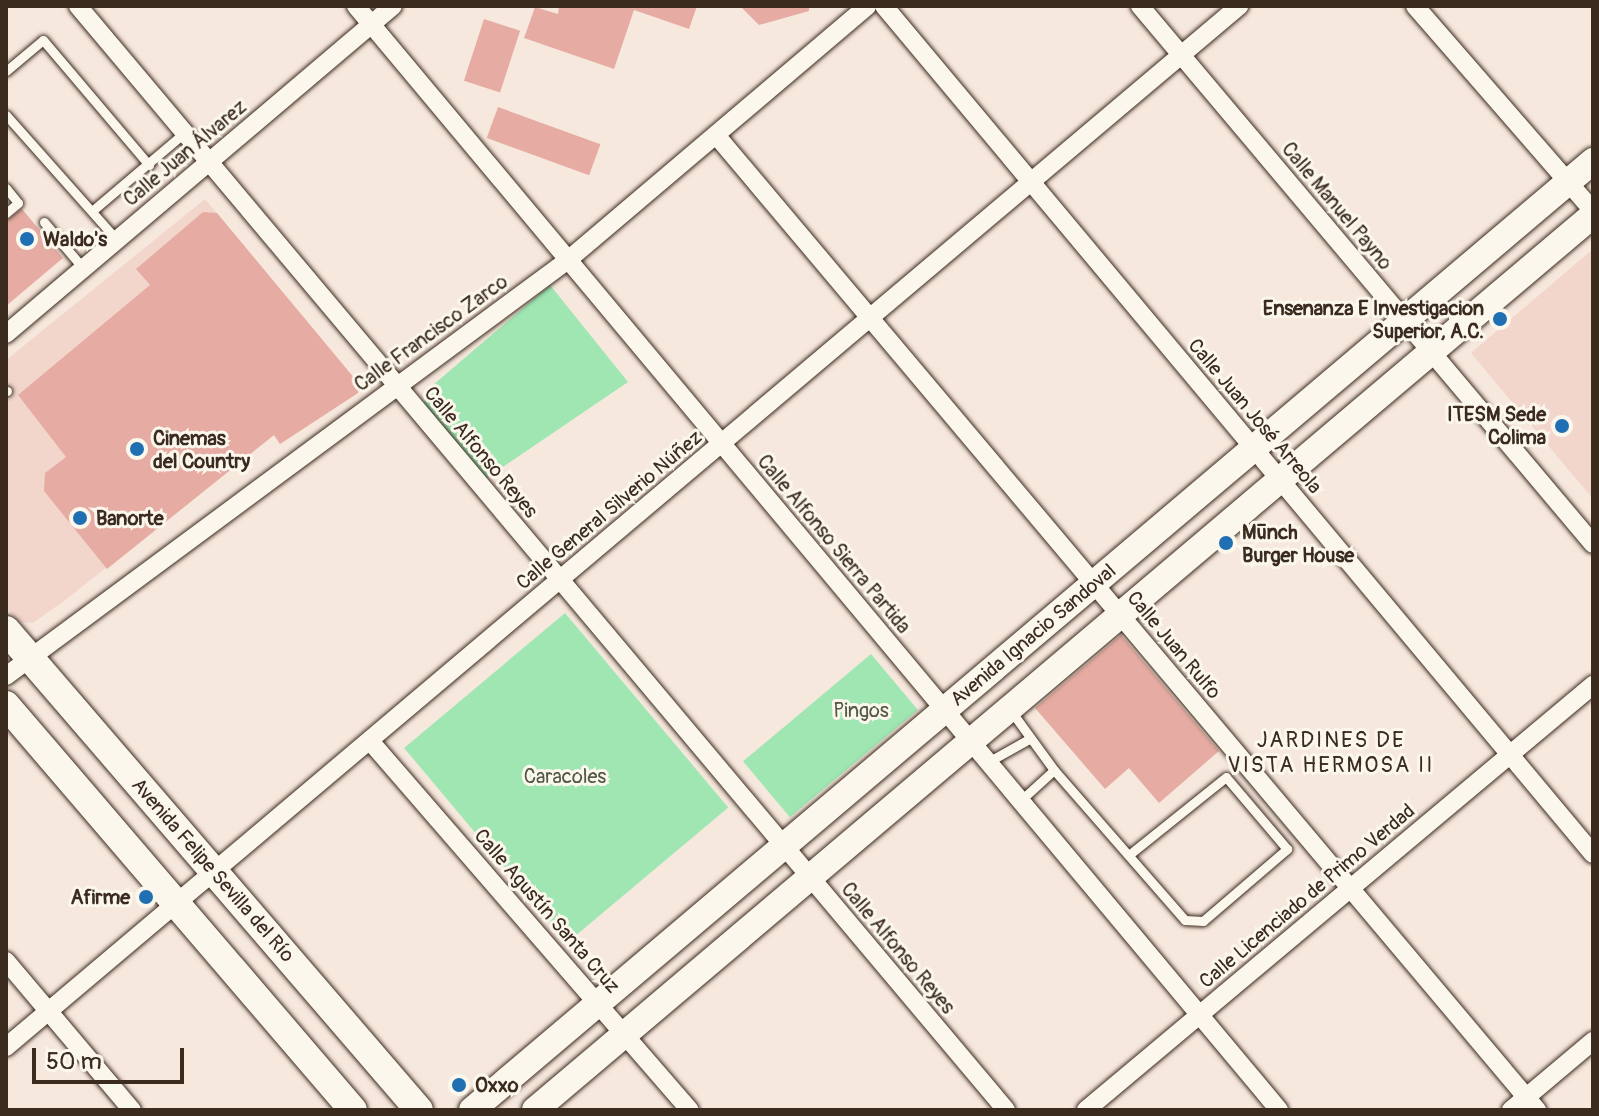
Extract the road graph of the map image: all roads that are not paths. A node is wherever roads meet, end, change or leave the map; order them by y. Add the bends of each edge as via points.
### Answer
1 (78, 6) edge
2 (356, 6) edge
3 (393, 6) edge
4 (867, 6) edge
5 (884, 6) edge
6 (1140, 6) edge
7 (1239, 6) edge
8 (1415, 6) edge
9 (371, 25) junction
10 (1181, 55) junction
11 (10, 68) edge
12 (6, 115) edge
13 (184, 133) junction
14 (716, 135) junction
15 (1593, 161) edge
16 (209, 162) junction
17 (149, 165) junction
18 (1569, 181) junction
19 (1031, 182) junction
20 (6, 188) edge
21 (92, 211) junction
22 (6, 213) edge
23 (1593, 213) edge
24 (44, 222) dead end
25 (117, 240) junction
26 (568, 260) junction
27 (83, 268) junction
28 (870, 318) junction
29 (1404, 321) junction
30 (6, 334) edge
31 (1432, 353) junction
32 (397, 386) junction
33 (722, 444) junction
34 (1254, 448) junction
35 (1280, 480) junction
36 (1593, 544) edge
37 (560, 580) junction
38 (1094, 584) junction
39 (1121, 615) junction
40 (6, 630) edge
41 (30, 658) junction
42 (6, 676) edge
43 (1593, 685) edge
44 (6, 705) edge
45 (1009, 709) junction
46 (945, 710) junction
47 (1029, 739) junction
48 (370, 741) junction
49 (979, 752) junction
50 (1510, 754) junction
51 (1054, 770) junction
52 (1020, 801) junction
53 (784, 846) junction
54 (1130, 854) junction
55 (1593, 854) edge
56 (214, 872) junction
57 (810, 877) junction
58 (1350, 888) junction
59 (177, 902) junction
60 (6, 961) edge
61 (599, 1003) junction
62 (48, 1011) junction
63 (1199, 1015) junction
64 (626, 1033) junction
65 (1593, 1041) edge
66 (6, 1047) edge
67 (1532, 1104) edge
68 (132, 1110) edge
69 (353, 1110) edge
70 (419, 1110) edge
71 (472, 1110) edge
72 (535, 1110) edge
73 (690, 1110) edge
74 (1006, 1110) edge
75 (1086, 1110) edge
76 (1279, 1110) edge
77 (1511, 1110) edge

1 - 13 street, Calle Alfonso Reyes
2 - 9 street, Calle Alfonso Sierra Partida
3 - 9 street, Calle Juan Álvarez
4 - 14 street, Calle Francisco Zarco
5 - 19 street, Calle Juan José Arreola
6 - 10 street, Calle Manuel Payno
7 - 10 street, Calle General Silverio Núñez
8 - 18 street
9 - 16 street, Calle Juan Álvarez
9 - 26 street, Calle Alfonso Sierra Partida
10 - 19 street, Calle General Silverio Núñez
10 - 29 street, Calle Manuel Payno
11 - 17 lane via 43,40
12 - 21 lane
13 - 16 street, Calle Alfonso Reyes
13 - 17 lane
14 - 26 street, Calle Francisco Zarco
14 - 28 street, Calle Juan Rulfo
15 - 18 main road, Avenida Ignacio Sandoval
16 - 25 street, Calle Juan Álvarez
16 - 32 street, Calle Alfonso Reyes
17 - 21 lane
18 - 23 street
18 - 29 main road, Avenida Ignacio Sandoval
19 - 28 street, Calle General Silverio Núñez
19 - 34 street, Calle Juan José Arreola
20 - 22 lane via 18,203
21 - 25 lane
23 - 31 main road, Avenida Ignacio Sandoval
24 - 27 lane
25 - 27 street, Calle Juan Álvarez
26 - 32 street, Calle Francisco Zarco
26 - 33 street, Calle Alfonso Sierra Partida
27 - 30 street, Calle Juan Álvarez
28 - 33 street, Calle General Silverio Núñez
28 - 38 street, Calle Juan Rulfo
29 - 31 street, Calle Manuel Payno
29 - 34 main road, Avenida Ignacio Sandoval
31 - 35 main road, Avenida Ignacio Sandoval
31 - 36 street, Calle Manuel Payno
32 - 37 street, Calle Alfonso Reyes
32 - 41 street, Calle Francisco Zarco
33 - 37 street, Calle General Silverio Núñez
33 - 46 street, Calle Alfonso Sierra Partida
34 - 35 street, Calle Juan José Arreola
34 - 38 main road, Avenida Ignacio Sandoval
35 - 39 main road, Avenida Ignacio Sandoval
35 - 50 street, Calle Juan José Arreola
37 - 48 street, Calle General Silverio Núñez
37 - 53 street, Calle Alfonso Reyes
38 - 39 street, Calle Juan Rulfo
38 - 46 main road, Avenida Ignacio Sandoval
39 - 45 main road, Avenida Ignacio Sandoval
39 - 58 street, Calle Juan Rulfo
40 - 41 main road, Avenida Felipe Sevilla del Río
41 - 42 street, Calle Francisco Zarco
41 - 56 main road, Avenida Felipe Sevilla del Río
43 - 50 street, Calle Licenciado de Primo Verdad
44 - 59 main road
45 - 47 lane
45 - 49 main road, Avenida Ignacio Sandoval
46 - 49 street, Calle Alfonso Sierra Partida
46 - 53 main road, Avenida Ignacio Sandoval
47 - 49 lane
47 - 51 lane
48 - 56 street, Calle General Silverio Núñez
48 - 61 street, Calle Agustín Santa Cruz
49 - 52 street, Calle Alfonso Sierra Partida
49 - 57 main road, Avenida Ignacio Sandoval
50 - 55 street, Calle Juan José Arreola
50 - 58 street, Calle Licenciado de Primo Verdad
51 - 52 lane
51 - 54 lane
52 - 63 street, Calle Alfonso Sierra Partida
53 - 57 street, Calle Alfonso Reyes
53 - 61 main road, Avenida Ignacio Sandoval
54 - 54 lane via 1226,777 1287,849 1195,924 1185,920
56 - 59 street, Calle General Silverio Núñez
56 - 70 main road, Avenida Felipe Sevilla del Río
57 - 64 main road, Avenida Ignacio Sandoval
57 - 74 street, Calle Alfonso Reyes
58 - 63 street, Calle Licenciado de Primo Verdad
58 - 67 street, Calle Juan Rulfo
59 - 62 street, Calle General Silverio Núñez
59 - 69 main road
60 - 62 street
61 - 64 street, Calle Agustín Santa Cruz
61 - 71 main road, Avenida Ignacio Sandoval
62 - 66 street, Calle General Silverio Núñez
62 - 68 street
63 - 75 street, Calle Licenciado de Primo Verdad
63 - 76 street, Calle Alfonso Sierra Partida
64 - 72 main road, Avenida Ignacio Sandoval
64 - 73 street, Calle Agustín Santa Cruz
65 - 67 street
67 - 77 street

